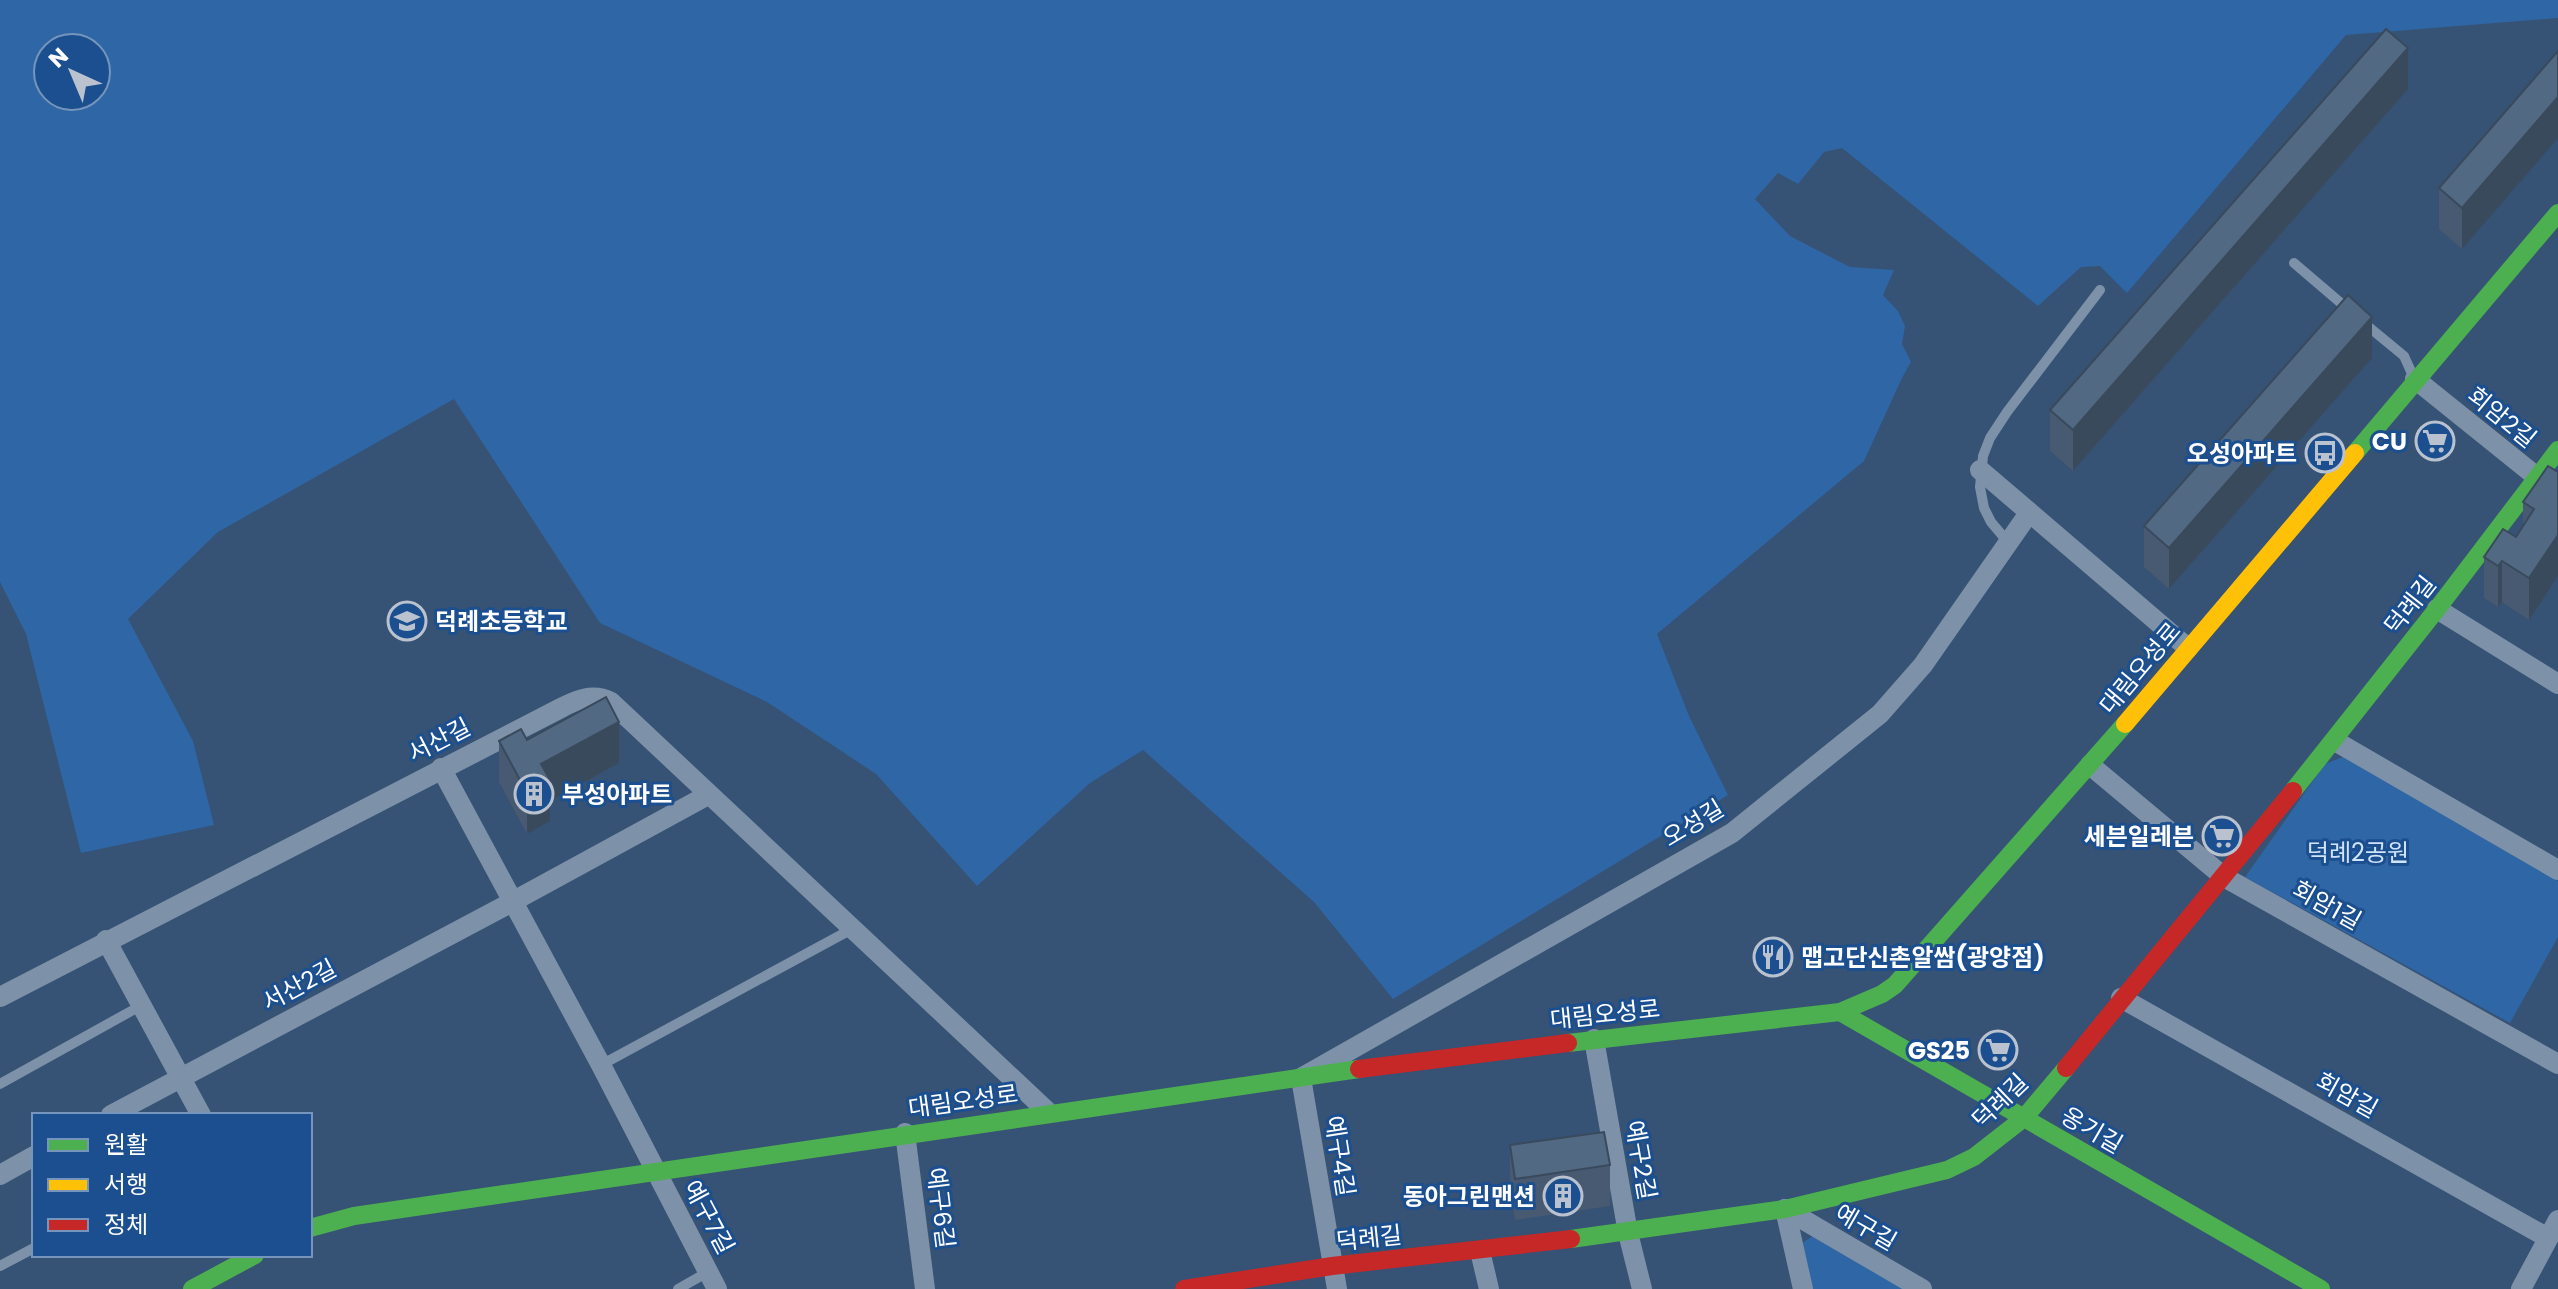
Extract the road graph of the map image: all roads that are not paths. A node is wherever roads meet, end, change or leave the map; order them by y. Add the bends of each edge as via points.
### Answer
1 (2558, 213) edge
2 (2294, 263) dead end
3 (2100, 290) dead end
4 (2415, 379) junction
5 (2558, 450) edge
6 (1980, 470) junction
7 (2537, 480) junction
8 (2558, 494) edge
9 (2029, 513) junction
10 (2007, 541) junction
11 (2437, 609) junction
12 (2188, 648) junction
13 (2558, 684) edge
14 (2335, 741) junction
15 (2090, 765) junction
16 (441, 768) junction
17 (708, 795) junction
18 (2558, 870) edge
19 (2224, 877) junction
20 (512, 902) junction
21 (852, 929) junction
22 (106, 940) junction
23 (0, 997) edge
24 (2121, 998) junction
25 (142, 1005) junction
26 (1840, 1012) junction
27 (1594, 1039) junction
28 (2558, 1064) edge
29 (601, 1065) junction
30 (180, 1078) junction
31 (1301, 1078) junction
32 (0, 1084) edge
33 (115, 1113) edge
34 (200, 1113) edge
35 (1049, 1113) junction
36 (2024, 1118) junction
37 (905, 1133) junction
38 (32, 1157) edge
39 (654, 1170) junction
40 (0, 1175) edge
41 (1785, 1209) junction
42 (312, 1227) edge
43 (2553, 1229) edge
44 (1628, 1233) junction
45 (32, 1249) edge
46 (1480, 1251) junction
47 (251, 1257) edge
48 (0, 1266) edge
49 (1332, 1266) junction
50 (713, 1280) edge
51 (192, 1289) edge
52 (678, 1289) edge
53 (925, 1289) edge
54 (1184, 1289) edge
55 (1337, 1289) edge
56 (1489, 1289) edge
57 (1642, 1289) edge
58 (1803, 1289) edge
59 (1922, 1289) edge
60 (2321, 1289) edge
61 (2521, 1289) edge

1 - 4 street, 대림오성로
2 - 4 lane via 2404,356
3 - 6 lane via 2007,412 1990,438
4 - 7 street, 회암2길
4 - 12 street, 대림오성로
5 - 7 street, 덕례길
6 - 9 street
6 - 10 lane via 1984,508
7 - 8 street, 회암2길
7 - 11 street, 덕례길
9 - 10 street, 오성길
9 - 12 street
10 - 31 street, 오성길 via 1923,665 1880,714 1732,833
11 - 13 street
11 - 14 street, 덕례길
12 - 15 street, 대림오성로
14 - 18 street
14 - 19 street, 덕례길
15 - 19 street, 회암1길
15 - 26 street, 대림오성로 via 1895,985
16 - 17 street, 서산길 via 573,702 600,697
16 - 20 street
16 - 22 street, 서산길
17 - 20 street, 서산2길
17 - 21 street, 서산길
19 - 24 street, 덕례길
19 - 28 street, 회암1길
20 - 29 street
20 - 30 street, 서산2길
21 - 29 lane
21 - 35 street, 서산길
22 - 23 street, 서산길
22 - 25 street
24 - 36 street, 덕례길
24 - 43 street, 회암길
25 - 30 street
25 - 32 lane
26 - 27 street, 대림오성로
26 - 36 street, 옹기길
27 - 31 street, 대림오성로
27 - 44 street, 예구2길
29 - 39 street
30 - 33 street, 서산2길
30 - 34 street
31 - 35 street, 대림오성로
31 - 49 street, 예구4길
35 - 37 street, 대림오성로
36 - 41 street, 덕례길 via 1974,1157 1947,1170
36 - 60 street, 옹기길
37 - 39 street, 대림오성로
37 - 53 street, 예구6길
38 - 40 street
39 - 42 street, 대림오성로 via 354,1216
39 - 50 street, 예구7길
41 - 44 street, 덕례길
41 - 58 street
41 - 59 street, 예구길
43 - 61 street, 회암길
44 - 46 street, 덕례길
44 - 57 street, 예구2길
45 - 48 lane
46 - 49 street, 덕례길
46 - 56 street
47 - 51 street
49 - 54 street, 덕례길
49 - 55 street, 예구4길
50 - 52 lane

